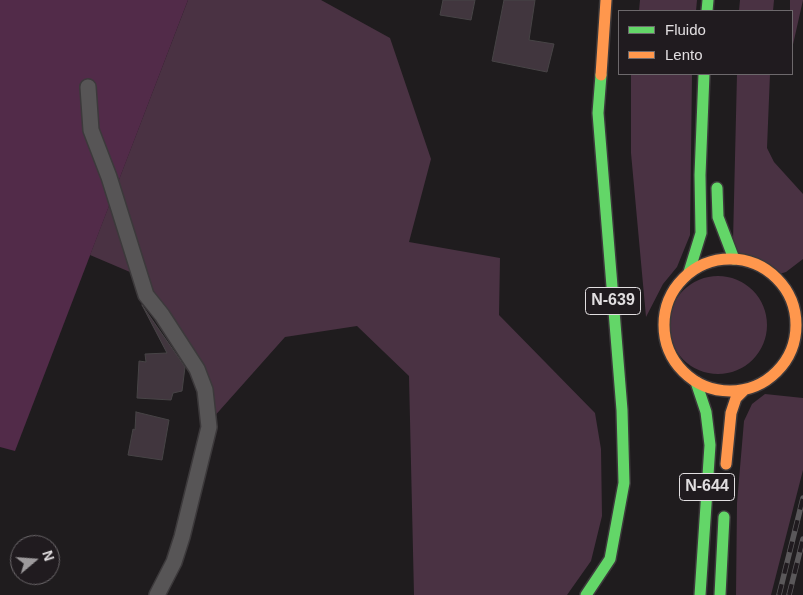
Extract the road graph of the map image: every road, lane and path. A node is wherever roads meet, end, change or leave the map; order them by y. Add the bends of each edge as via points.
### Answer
1 (606, 0) edge
2 (704, 75) edge
3 (88, 87) dead end
4 (717, 175) dead end
5 (734, 259) junction
6 (689, 272) junction
7 (696, 382) junction
8 (744, 390) junction
9 (725, 481) dead end
10 (724, 509) dead end
11 (157, 595) edge
12 (586, 595) edge
13 (700, 595) edge
14 (720, 595) edge

1 - 12 highway, N-639 via 598,113 622,410 624,483 610,559
2 - 6 highway via 701,233
3 - 11 street via 91,130 146,295 197,369 205,390 209,427 182,537 174,562
4 - 5 highway via 718,217
5 - 6 highway via 712,260
5 - 8 highway via 755,263 778,279 790,296 796,314 796,332 783,364 762,383
6 - 7 highway via 671,294 664,329 676,362
7 - 8 highway via 727,391
7 - 13 highway, N-644 via 706,412 710,445
8 - 9 highway, N-644 via 736,398 731,413
10 - 14 highway, N-644

